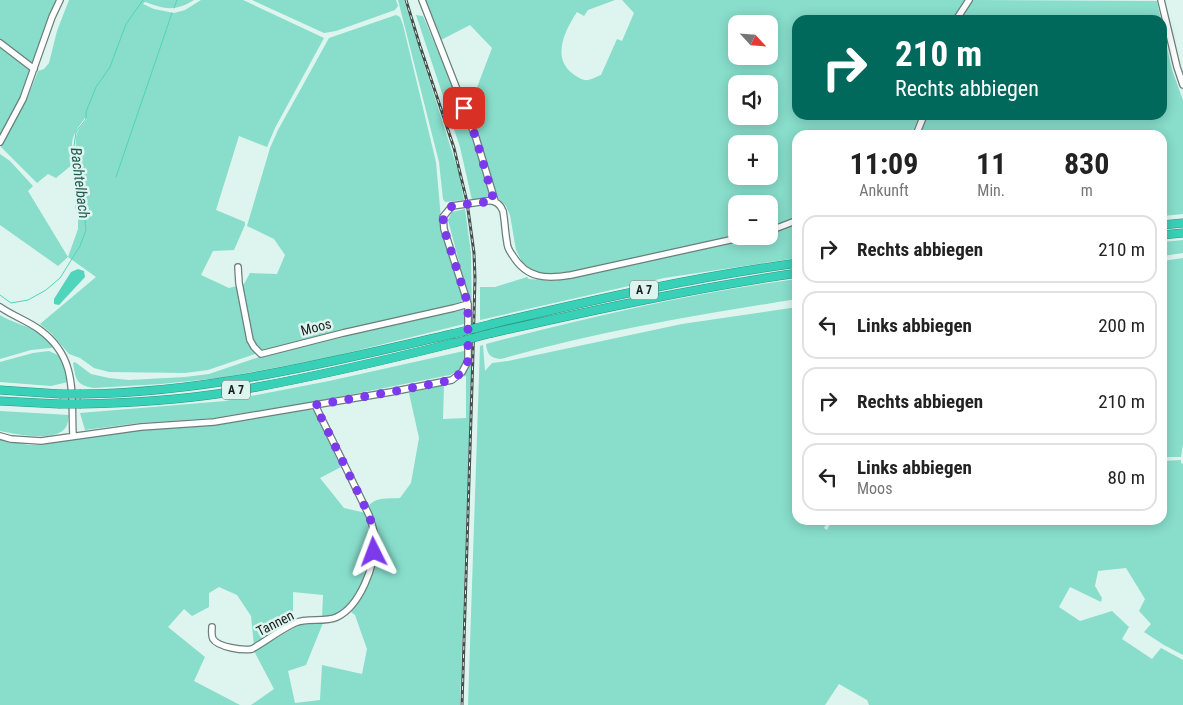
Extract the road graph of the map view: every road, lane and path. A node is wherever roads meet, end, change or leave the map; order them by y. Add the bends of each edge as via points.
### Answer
1 (60, 0) edge
2 (422, 0) edge
3 (969, 0) edge
4 (1161, 0) edge
5 (959, 15) edge
6 (1165, 15) edge
7 (1167, 26) edge
8 (0, 43) edge
9 (34, 69) junction
10 (1183, 85) edge
11 (0, 142) edge
12 (494, 201) junction
13 (792, 222) edge
14 (1183, 223) edge
15 (1167, 225) edge
16 (778, 228) edge
17 (1183, 233) edge
18 (1167, 235) edge
19 (728, 240) edge
20 (792, 264) edge
21 (238, 267) dead end
22 (792, 274) edge
23 (468, 304) junction
24 (0, 308) edge
25 (0, 390) edge
26 (0, 401) edge
27 (315, 405) junction
28 (72, 435) junction
29 (0, 436) edge
30 (212, 626) dead end

1 - 9 street
2 - 12 street via 476,138
3 - 5 street
4 - 6 street
7 - 10 street
8 - 9 street
9 - 11 street
12 - 19 street via 503,211 507,244 516,261 526,271 542,277 571,275
12 - 23 street, bridge via 452,206 443,217
13 - 16 street
14 - 15 highway
17 - 18 highway
20 - 25 highway, A 7, bridge via 665,285 318,365 222,383 131,393 60,394
21 - 23 street, Moos via 238,284 250,340 261,354
22 - 26 highway, A 7, bridge via 667,294 330,372 223,393 81,404
23 - 27 street via 468,361 452,380
24 - 28 street via 49,336 67,362 71,378
27 - 28 street via 214,422
27 - 30 street, Tannen via 373,528 374,552 357,599 348,611 335,618 295,623 252,649 238,650 216,643
28 - 29 street via 41,441

